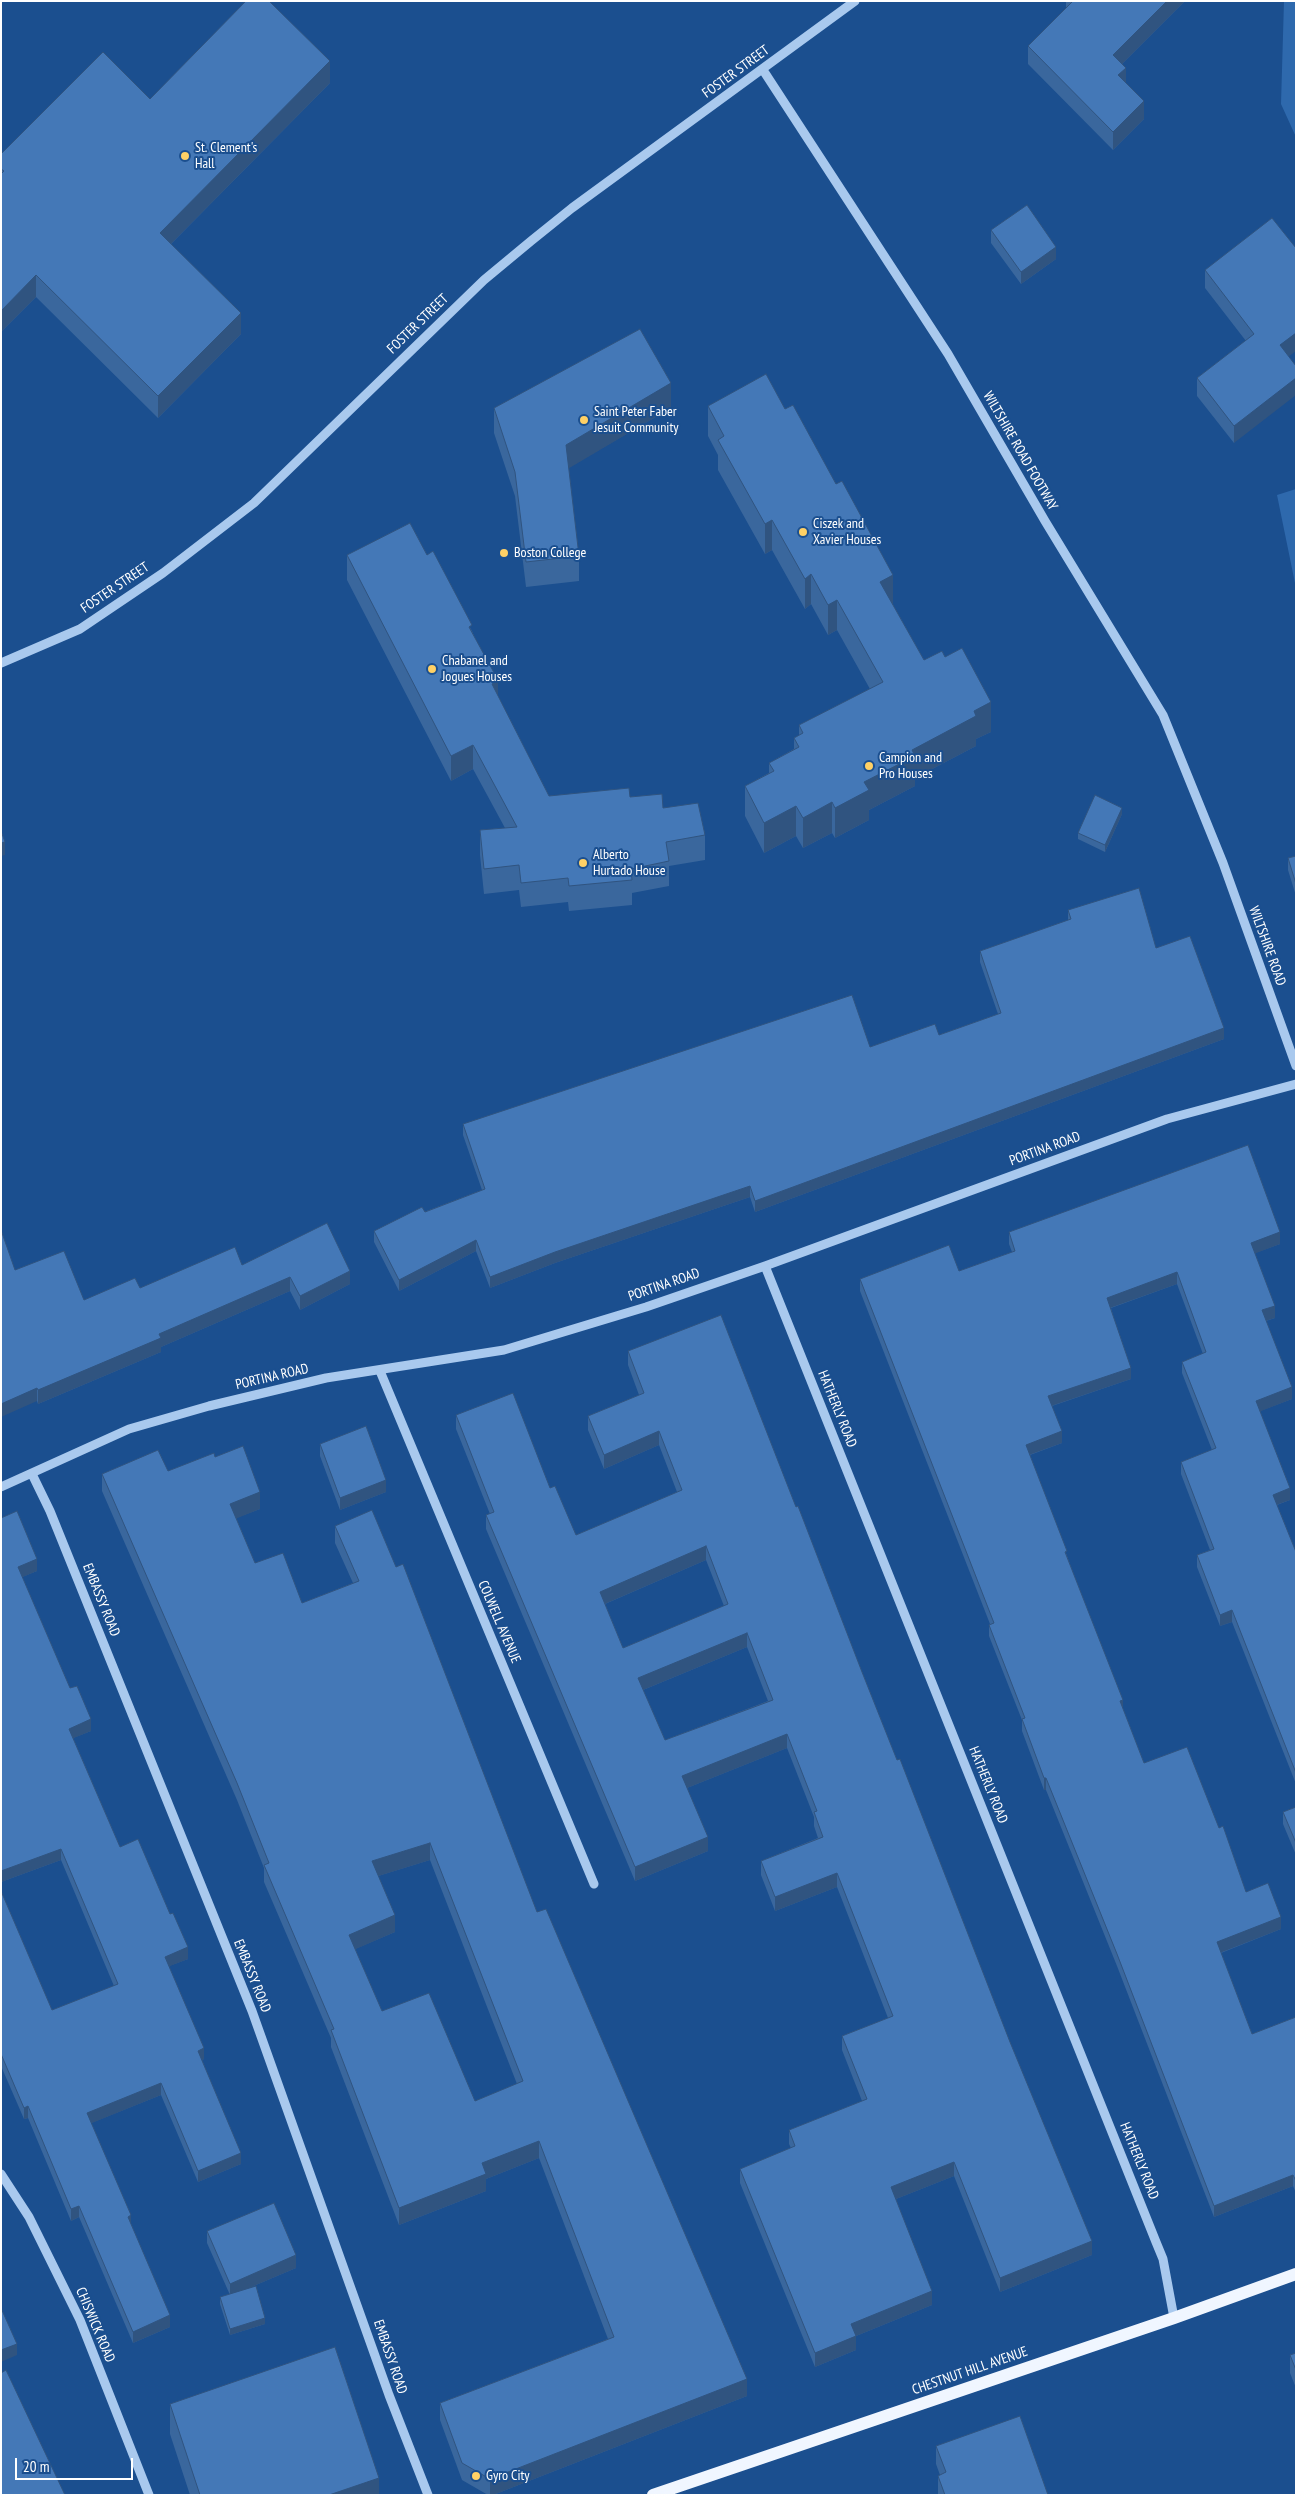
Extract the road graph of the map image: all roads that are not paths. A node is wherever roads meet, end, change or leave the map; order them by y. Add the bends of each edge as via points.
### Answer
1 (856, 1) edge
2 (763, 70) junction
3 (1, 663) edge
4 (1223, 863) joint
5 (1296, 1066) edge
6 (1296, 1084) edge
7 (765, 1266) junction
8 (380, 1371) junction
9 (32, 1474) junction
10 (1, 1487) edge
11 (594, 1884) dead end
12 (1, 2174) edge
13 (1296, 2274) edge
14 (1174, 2318) junction
15 (149, 2495) edge
16 (428, 2495) edge
17 (653, 2495) edge

1 - 2 street, FOSTER STREET
2 - 3 street, FOSTER STREET via 572,208 490,275 254,503 163,573 80,629
2 - 4 street, WILTSHIRE ROAD FOOTWAY via 948,354 1163,715
4 - 5 street, WILTSHIRE ROAD
6 - 7 street, PORTINA ROAD via 1167,1119
7 - 8 street, PORTINA ROAD via 646,1307 504,1350
7 - 14 street, HATHERLY ROAD via 1156,2242
8 - 9 street, PORTINA ROAD via 316,1380 129,1429
8 - 11 street, COLWELL AVENUE
9 - 10 street, PORTINA ROAD
9 - 16 street, EMBASSY ROAD via 50,1511 252,2011
12 - 15 street, CHISWICK ROAD via 29,2217 80,2320
13 - 14 main road, CHESTNUT HILL AVENUE
14 - 17 main road, CHESTNUT HILL AVENUE

